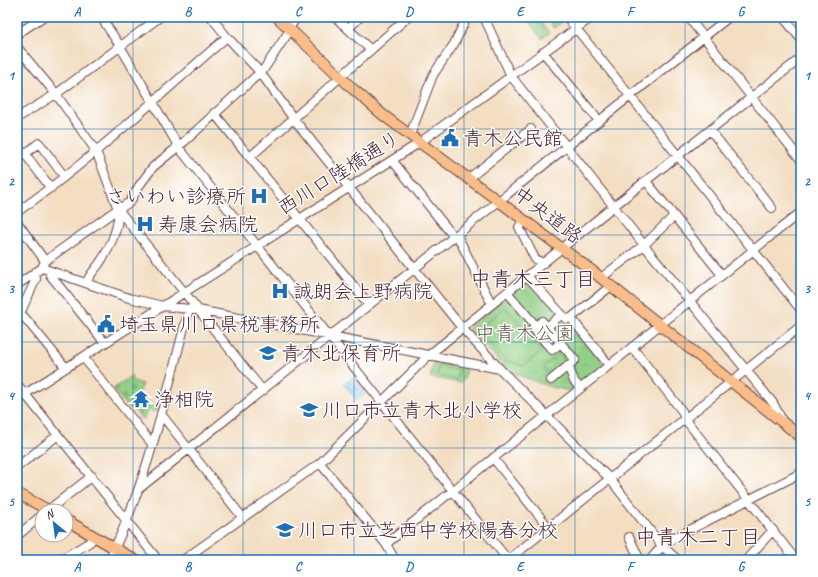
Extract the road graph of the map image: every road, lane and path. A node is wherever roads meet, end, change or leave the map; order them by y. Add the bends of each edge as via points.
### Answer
1 (43, 17) edge
2 (101, 17) edge
3 (160, 17) edge
4 (211, 17) edge
5 (277, 17) edge
6 (298, 17) edge
7 (335, 17) edge
8 (360, 17) edge
9 (467, 17) edge
10 (484, 17) edge
11 (567, 17) edge
12 (592, 17) edge
13 (688, 17) edge
14 (729, 17) edge
15 (783, 17) edge
16 (403, 18) edge
17 (576, 28) junction
18 (289, 29) junction
19 (348, 29) junction
20 (17, 34) edge
21 (227, 37) junction
22 (704, 37) junction
23 (801, 39) edge
24 (120, 46) junction
25 (17, 47) edge
26 (371, 50) junction
27 (543, 52) junction
28 (801, 58) edge
29 (260, 72) junction
30 (511, 76) junction
31 (341, 77) junction
32 (56, 94) junction
33 (630, 97) junction
34 (751, 98) junction
35 (152, 102) junction
36 (214, 113) junction
37 (17, 118) edge
38 (293, 118) junction
39 (600, 121) junction
40 (531, 129) dead end
41 (710, 130) junction
42 (410, 135) junction
43 (419, 143) junction
44 (178, 146) junction
45 (567, 146) junction
46 (96, 151) junction
47 (678, 155) junction
48 (250, 156) junction
49 (392, 160) junction
50 (801, 160) edge
51 (64, 176) junction
52 (468, 178) junction
53 (646, 181) junction
54 (51, 188) junction
55 (349, 188) junction
56 (499, 200) junction
57 (614, 206) junction
58 (772, 208) dead end
59 (118, 209) junction
60 (17, 212) edge
61 (801, 212) edge
62 (674, 216) junction
63 (300, 218) junction
64 (525, 221) junction
65 (17, 222) edge
66 (456, 236) junction
67 (644, 245) junction
68 (256, 246) junction
69 (562, 248) junction
70 (753, 250) junction
71 (543, 263) junction
72 (40, 267) junction
73 (414, 270) junction
74 (50, 271) junction
75 (722, 274) junction
76 (527, 276) junction
77 (601, 278) junction
78 (87, 282) junction
79 (17, 285) edge
80 (611, 286) junction
81 (507, 292) junction
82 (184, 293) junction
83 (489, 299) dead end
84 (689, 300) junction
85 (369, 305) junction
86 (163, 306) junction
87 (189, 309) junction
88 (198, 310) junction
89 (801, 310) edge
90 (562, 314) junction
91 (19, 316) edge
92 (571, 318) junction
93 (660, 324) junction
94 (536, 326) junction
95 (801, 326) edge
96 (547, 327) junction
97 (462, 328) junction
98 (330, 336) junction
99 (105, 343) junction
100 (561, 343) junction
101 (632, 347) junction
102 (429, 355) junction
103 (83, 357) junction
104 (568, 365) junction
105 (609, 365) junction
106 (66, 368) junction
107 (500, 369) junction
108 (746, 369) junction
109 (551, 380) dead end
110 (732, 382) junction
111 (17, 384) edge
112 (580, 388) junction
113 (263, 391) junction
114 (25, 394) junction
115 (17, 399) edge
116 (381, 402) junction
117 (161, 414) junction
118 (547, 415) junction
119 (685, 419) junction
120 (782, 421) junction
121 (58, 435) junction
122 (801, 437) edge
123 (152, 444) junction
124 (189, 449) junction
125 (493, 458) junction
126 (320, 463) junction
127 (17, 467) edge
128 (801, 472) edge
129 (92, 476) junction
130 (610, 479) junction
131 (140, 488) junction
132 (453, 490) junction
133 (17, 493) edge
134 (748, 500) junction
135 (58, 503) edge
136 (34, 504) edge
137 (243, 518) junction
138 (127, 521) junction
139 (34, 522) edge
140 (74, 525) edge
141 (549, 528) junction
142 (773, 530) junction
143 (17, 536) edge
144 (94, 536) junction
145 (629, 537) dead end
146 (386, 544) junction
147 (662, 546) junction
148 (116, 549) junction
149 (798, 558) edge
150 (637, 559) edge
151 (60, 560) edge
152 (109, 560) edge
153 (135, 560) edge
154 (158, 560) edge
155 (183, 560) edge
156 (395, 560) edge
157 (508, 560) edge
158 (650, 560) edge
159 (678, 560) edge
160 (746, 560) edge

1 - 20 street
2 - 24 street
3 - 24 street
4 - 21 street
5 - 18 main road, 中央道路
6 - 18 street
7 - 19 street
8 - 19 street
9 - 42 street via 454,44 433,75
10 - 30 street
11 - 17 street
12 - 17 street, 西川口陸橋通り
13 - 22 street
14 - 22 street
15 - 23 street
16 - 26 street
17 - 27 street, 西川口陸橋通り
17 - 33 street
18 - 29 street
18 - 31 main road, 中央道路
19 - 26 street
21 - 29 street
21 - 35 street
22 - 33 street
22 - 34 street
24 - 32 street
24 - 35 street
25 - 32 street
26 - 31 street
27 - 30 street, 西川口陸橋通り
27 - 39 street
28 - 34 street
29 - 36 street
29 - 38 street
30 - 43 street, 西川口陸橋通り
30 - 45 street
31 - 38 street
31 - 42 main road, 中央道路 via 383,115
32 - 37 street
32 - 46 street
33 - 39 street
33 - 47 street
34 - 41 street
34 - 50 street
35 - 44 street
35 - 46 street
36 - 44 street
36 - 48 street
38 - 48 street
38 - 55 street
39 - 45 street
40 - 52 street
41 - 47 street
41 - 58 street
42 - 43 main road, 中央道路
43 - 49 street, 西川口陸橋通り
43 - 52 main road, 中央道路
44 - 59 street via 153,167 130,202
44 - 68 street
45 - 56 street
45 - 57 street
46 - 51 street
46 - 59 street
47 - 53 street
47 - 70 street
48 - 63 street
49 - 55 street, 西川口陸橋通り
49 - 66 street
51 - 54 street
51 - 54 street via 39,143 25,154
52 - 56 main road, 中央道路
53 - 57 street
53 - 62 street
54 - 60 street
55 - 63 street, 西川口陸橋通り
55 - 73 street
56 - 64 main road, 中央道路
56 - 66 street
57 - 67 street
57 - 69 street
59 - 72 street
59 - 78 street via 119,216 109,245
59 - 82 street
61 - 70 street
62 - 67 street
62 - 75 street
63 - 68 street, 西川口陸橋通り
63 - 85 street
64 - 69 main road, 中央道路
64 - 71 street via 520,227 535,259
65 - 72 street
66 - 73 street
66 - 83 street
67 - 77 street
67 - 84 street
68 - 82 street, 西川口陸橋通り
68 - 98 street
69 - 71 street
69 - 77 main road, 中央道路
70 - 75 street
70 - 89 street
71 - 76 street
72 - 74 street
72 - 79 street
72 - 91 street
73 - 85 street
73 - 97 street
74 - 78 street
74 - 99 street via 50,275
75 - 84 street
76 - 81 street
76 - 90 street
77 - 80 main road, 中央道路
78 - 86 street via 129,298
80 - 92 street
80 - 93 main road, 中央道路
81 - 94 street
81 - 97 street
82 - 86 street, 西川口陸橋通り
82 - 88 street
84 - 93 street
84 - 108 street
85 - 98 street
86 - 87 street
86 - 99 street, 西川口陸橋通り
87 - 88 street
87 - 117 street
88 - 98 street
88 - 113 street
90 - 92 street via 566,319
90 - 96 street
91 - 106 street
92 - 105 street
93 - 101 street
93 - 110 main road, 中央道路
94 - 96 street via 542,321
94 - 100 street via 534,328 552,350
95 - 108 street
96 - 100 street
97 - 102 street
97 - 107 street
98 - 102 street
98 - 113 street
98 - 116 street
99 - 103 street, 西川口陸橋通り
100 - 104 street via 575,360
101 - 105 street
101 - 119 street via 682,411
102 - 107 street
102 - 116 street
103 - 106 street, 西川口陸橋通り
103 - 123 street
104 - 109 street
104 - 112 street via 574,382
105 - 112 street
106 - 114 street, 西川口陸橋通り
107 - 118 street
108 - 110 street
108 - 120 street via 773,403
110 - 119 street
110 - 120 main road, 中央道路
111 - 114 street
112 - 118 street
113 - 124 street
114 - 115 street, 西川口陸橋通り
114 - 121 street
116 - 126 street
116 - 132 street
117 - 123 street
117 - 124 street
118 - 125 street
118 - 130 street
119 - 130 street
119 - 134 street
120 - 122 main road, 中央道路
121 - 127 street
121 - 129 street
123 - 131 street
124 - 131 street
124 - 137 street
125 - 132 street
125 - 141 street
126 - 137 street
126 - 146 street
128 - 134 street
129 - 135 street
129 - 138 street
130 - 141 street
130 - 147 street
131 - 138 street
132 - 146 street
132 - 157 street
133 - 136 main road
134 - 142 street
134 - 147 street
137 - 155 street
138 - 148 street
138 - 154 street
139 - 143 street
140 - 144 main road
141 - 157 street
142 - 149 street
142 - 160 street
144 - 148 main road
144 - 151 street via 90,542
145 - 150 street
146 - 156 street
147 - 158 street
147 - 159 street
148 - 152 street
148 - 153 main road

